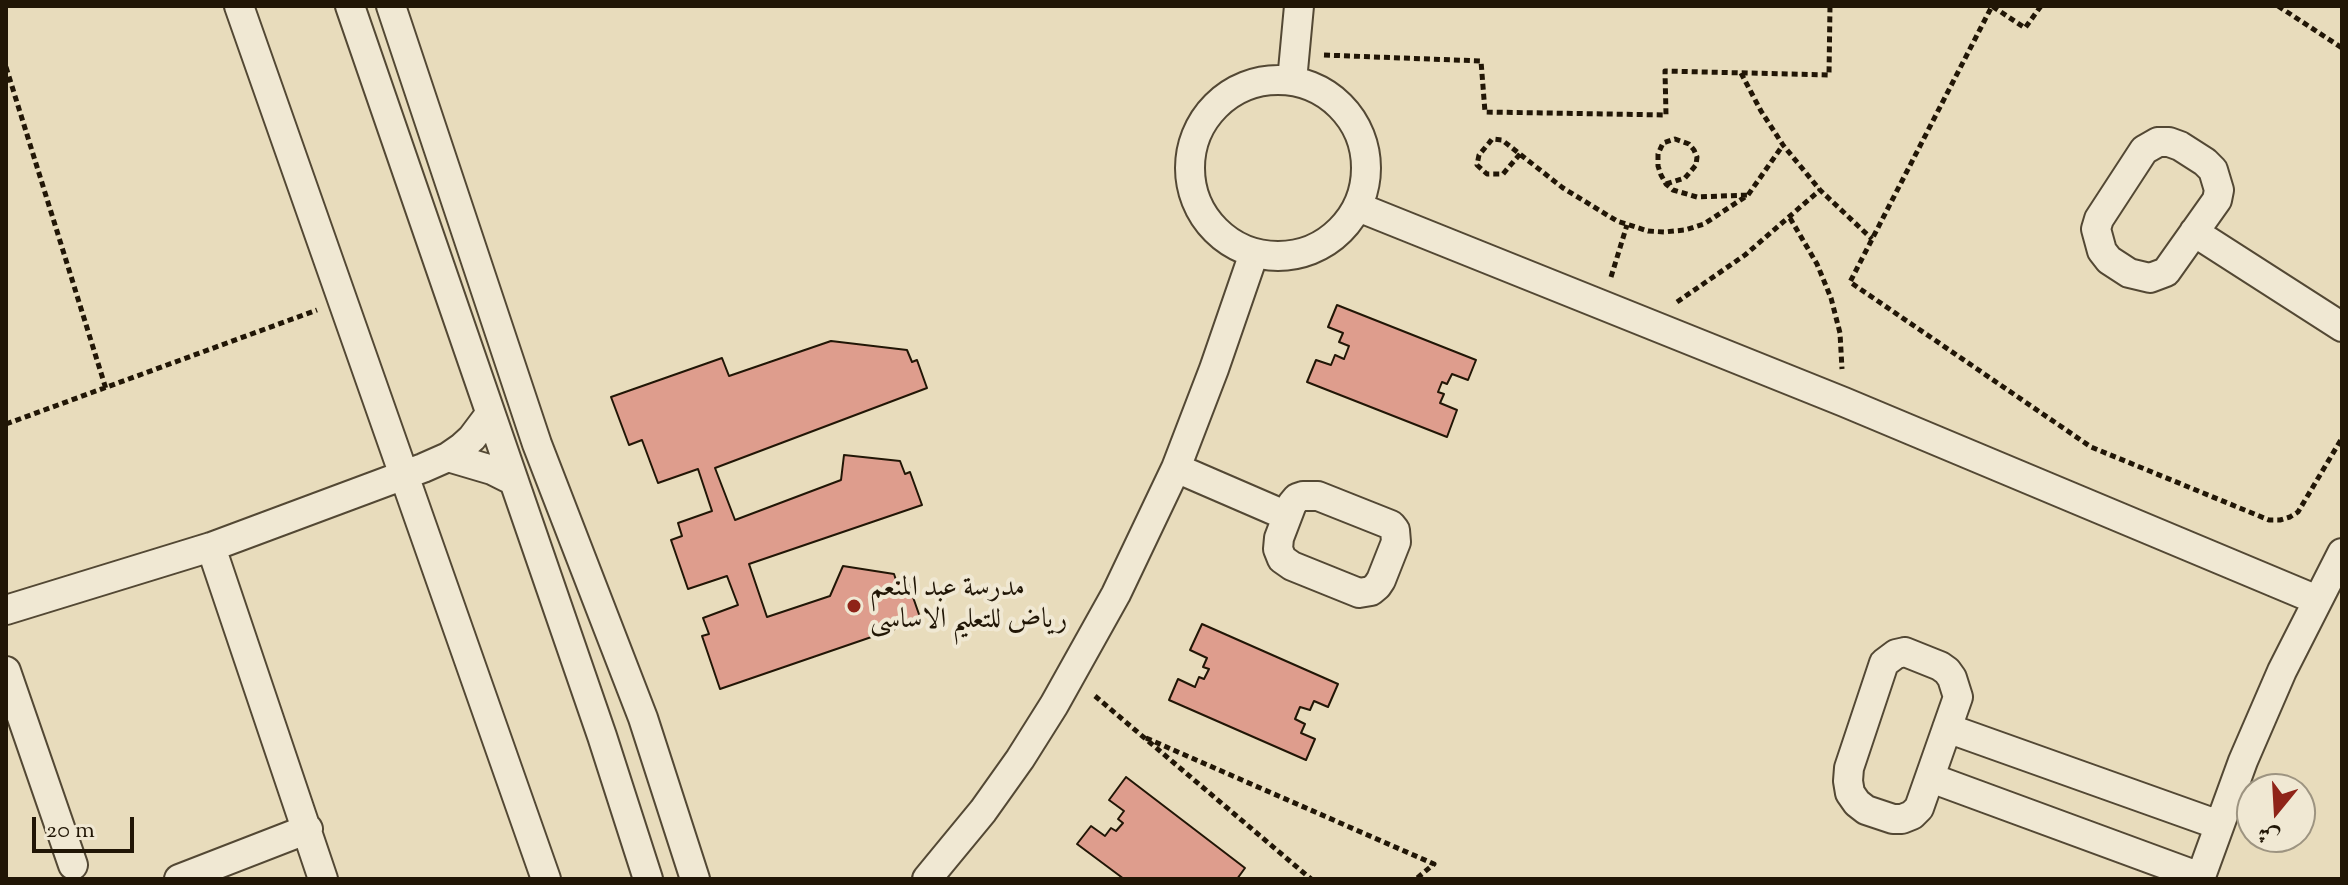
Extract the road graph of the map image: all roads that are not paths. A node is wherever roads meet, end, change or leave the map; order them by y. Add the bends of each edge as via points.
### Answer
1 (239, 6) edge
2 (350, 6) edge
3 (391, 6) edge
4 (1299, 6) edge
5 (1293, 67) junction
6 (1358, 207) junction
7 (2194, 232) junction
8 (1254, 253) junction
9 (2342, 327) edge
10 (490, 414) junction
11 (537, 444) junction
12 (505, 454) junction
13 (448, 457) junction
14 (1176, 468) junction
15 (403, 475) junction
16 (514, 481) junction
17 (1287, 516) dead end
18 (211, 547) junction
19 (2342, 553) edge
20 (2317, 600) junction
21 (6, 610) edge
22 (6, 671) edge
23 (1947, 728) junction
24 (1931, 778) junction
25 (2219, 825) junction
26 (308, 829) junction
27 (73, 865) dead end
28 (2200, 878) edge
29 (179, 879) edge
30 (323, 879) edge
31 (546, 879) edge
32 (648, 879) edge
33 (695, 879) edge
34 (928, 879) edge

1 - 15 street
2 - 10 street
3 - 11 street
4 - 5 street
5 - 6 street via 1344,110 1356,127 1367,167
5 - 8 street via 1232,92 1203,121 1191,149 1190,180 1204,218 1226,239
6 - 8 street via 1347,224 1315,249 1295,255
6 - 20 street
7 - 7 street via 2217,200 2218,180 2205,162 2169,142 2144,150 2096,229 2109,260 2150,278 2166,272
7 - 9 street
8 - 14 street
10 - 12 street
10 - 13 street
11 - 12 street
11 - 33 street via 643,718
12 - 16 street
13 - 15 street
13 - 16 street
14 - 17 street
14 - 34 street via 1116,594 1020,759
15 - 18 street
15 - 31 street
16 - 32 street
18 - 21 street
18 - 26 street
19 - 20 street
20 - 25 street
22 - 27 street
23 - 24 street
23 - 24 street via 1958,697 1947,671 1905,652 1889,658 1849,768 1850,793 1866,810 1902,819 1919,808
23 - 25 street
24 - 28 street
25 - 28 street
26 - 29 street
26 - 30 street

